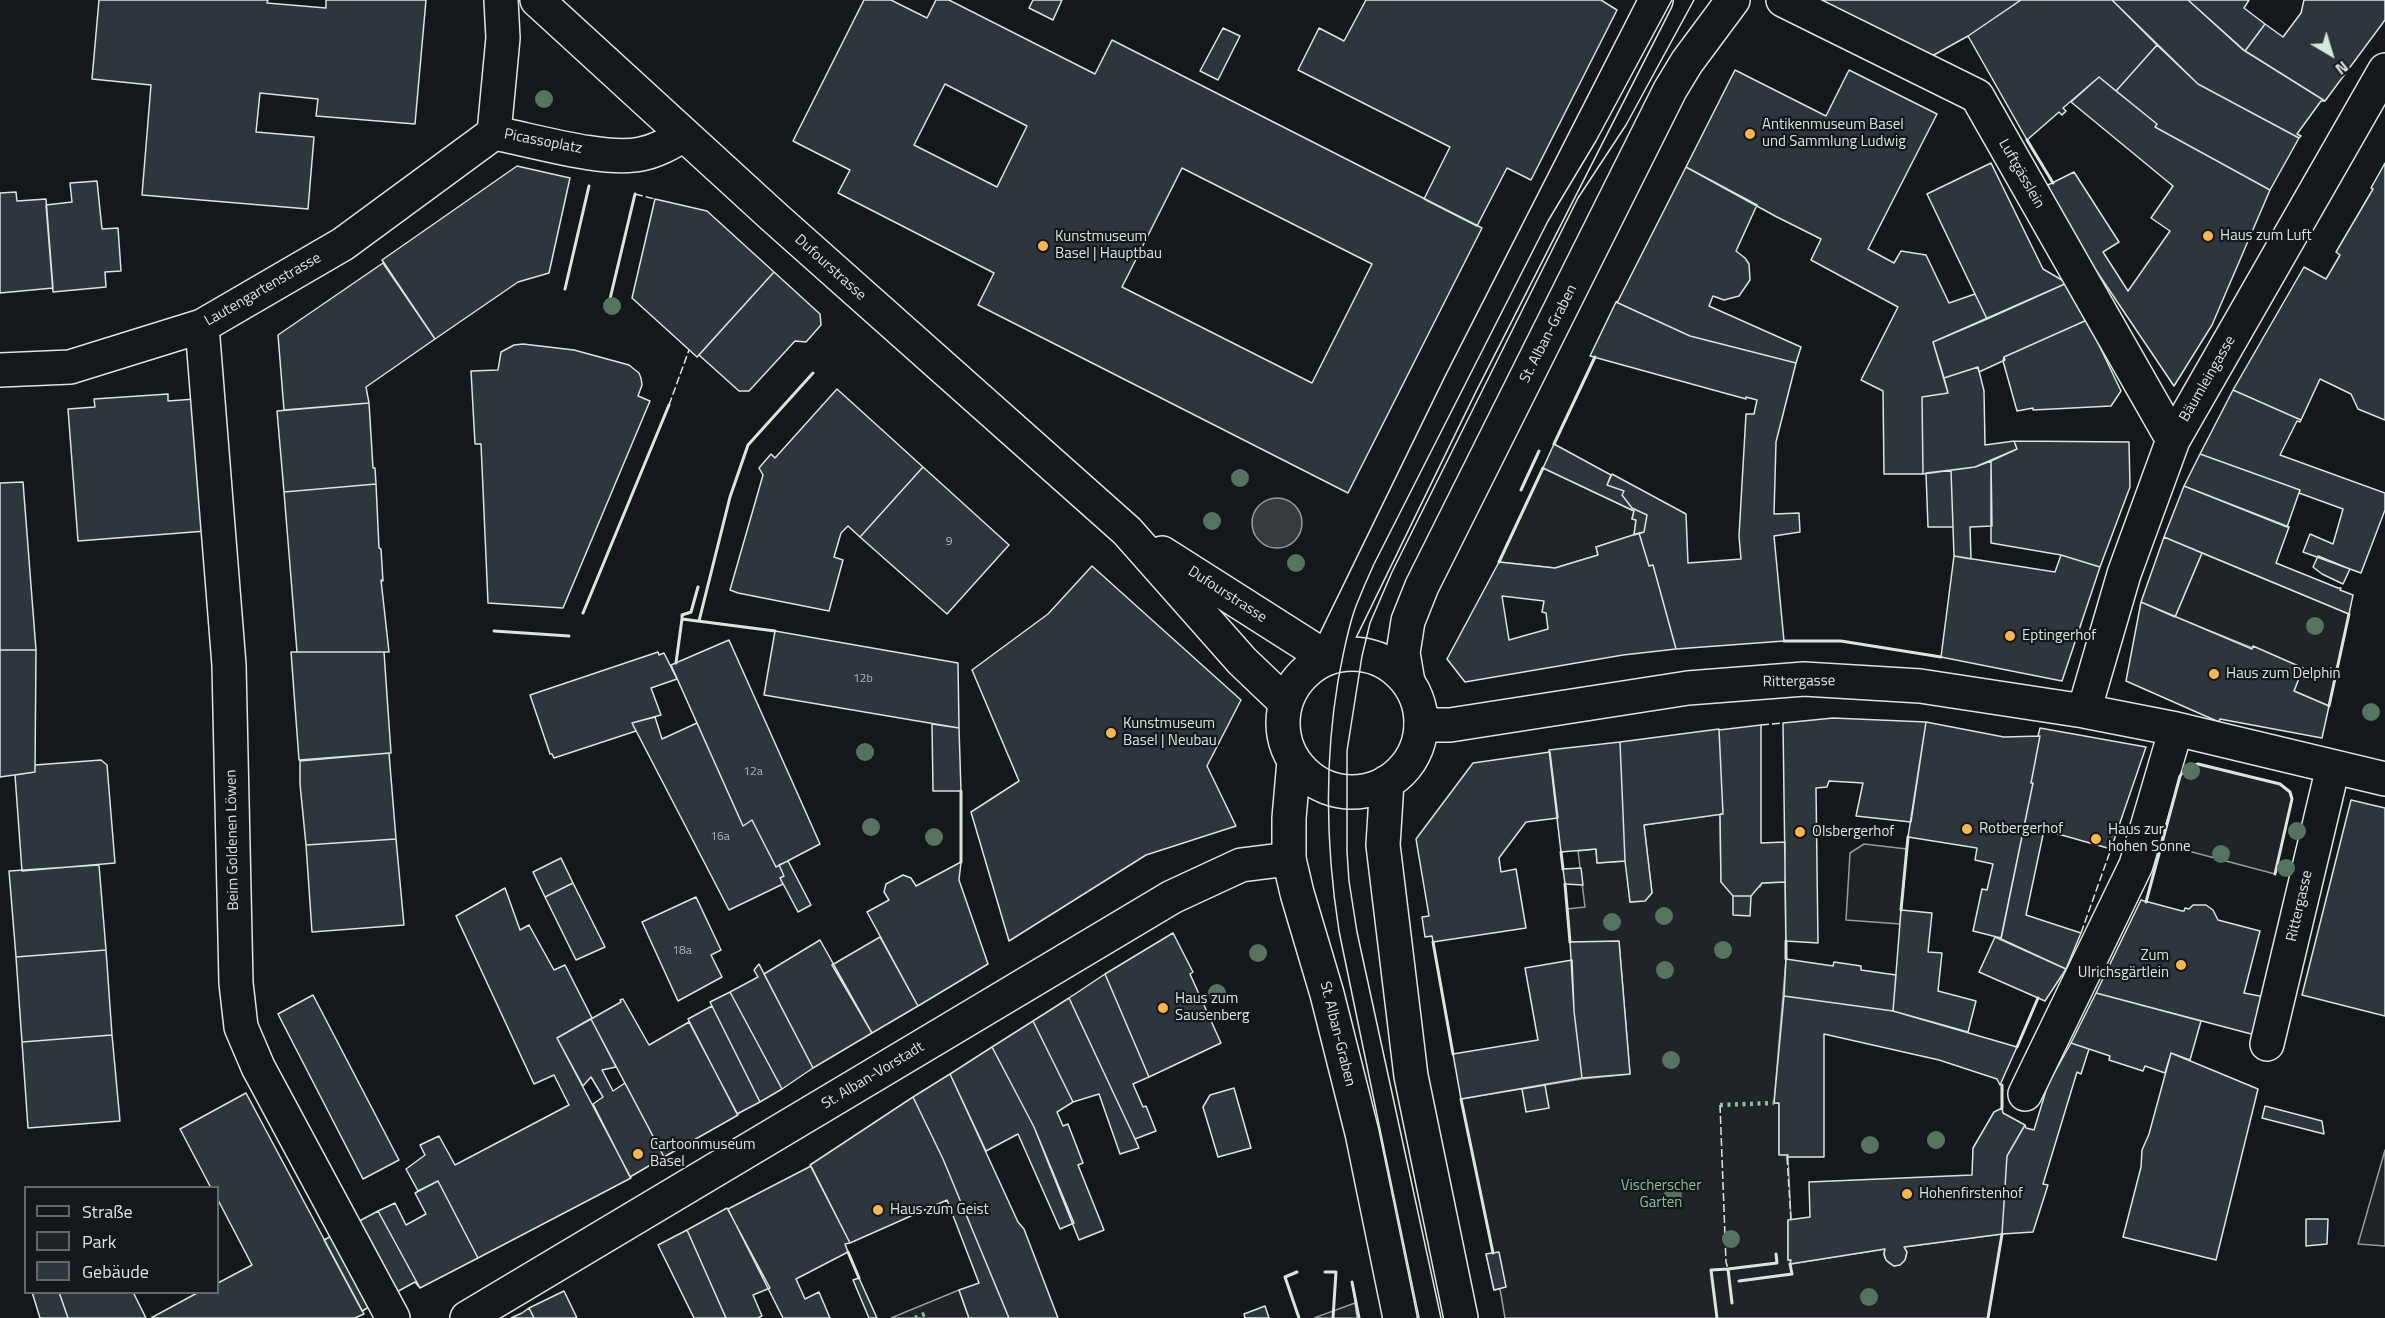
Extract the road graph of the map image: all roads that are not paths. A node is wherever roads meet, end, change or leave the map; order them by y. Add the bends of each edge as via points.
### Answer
1 (501, 0) edge
2 (537, 0) edge
3 (1733, 0) edge
4 (1783, 0) edge
5 (1650, 2) edge
6 (2385, 70) edge
7 (494, 133) junction
8 (684, 135) junction
9 (202, 326) junction
10 (0, 370) edge
11 (2173, 440) junction
12 (1127, 531) junction
13 (1327, 658) junction
14 (1408, 682) junction
15 (1285, 702) junction
16 (2084, 711) junction
17 (1421, 726) junction
18 (2176, 729) junction
19 (1294, 761) junction
20 (2333, 767) junction
21 (2385, 780) edge
22 (1387, 782) junction
23 (1289, 859) junction
24 (2267, 1044) dead end
25 (2025, 1094) dead end
26 (1458, 1307) edge
27 (1400, 1312) edge
28 (393, 1318) edge
29 (467, 1318) edge

1 - 7 street, Picassoplatz via 503,38
2 - 8 street, Dufourstrasse
3 - 14 street, St. Alban-Graben via 1670,90 1422,586 1404,642
4 - 11 street, Luftgässlein via 1912,55 1977,96
5 - 13 street
6 - 11 street, Bäumleingasse
7 - 8 street, Picassoplatz via 614,157 656,150
7 - 9 street, Lautengartenstrasse via 344,244
8 - 12 street, Dufourstrasse
9 - 10 street, Lautengartenstrasse via 70,367
9 - 28 street, Beim Goldenen Löwen via 229,665 236,983 241,1027 258,1067
11 - 16 street, Bäumleingasse via 2124,574
12 - 13 street, Dufourstrasse
12 - 15 street, Dufourstrasse via 1242,661
13 - 14 street via 1343,654 1373,657 1392,666
13 - 15 street via 1294,683
14 - 17 street via 1418,703
15 - 19 street via 1282,723
16 - 17 street, Rittergasse via 1920,686 1804,679 1688,688 1450,725
16 - 18 street, Rittergasse
17 - 22 street via 1416,747 1404,767
18 - 20 street, Rittergasse
18 - 25 street via 2136,865
19 - 22 street via 1307,777 1346,792
19 - 23 street, St. Alban-Graben
20 - 21 street, Rittergasse
20 - 24 street, Rittergasse
22 - 26 street via 1385,871 1411,1076
23 - 27 street, St. Alban-Graben via 1359,1122
23 - 29 street, St. Alban-Vorstadt via 1241,865 1173,897

